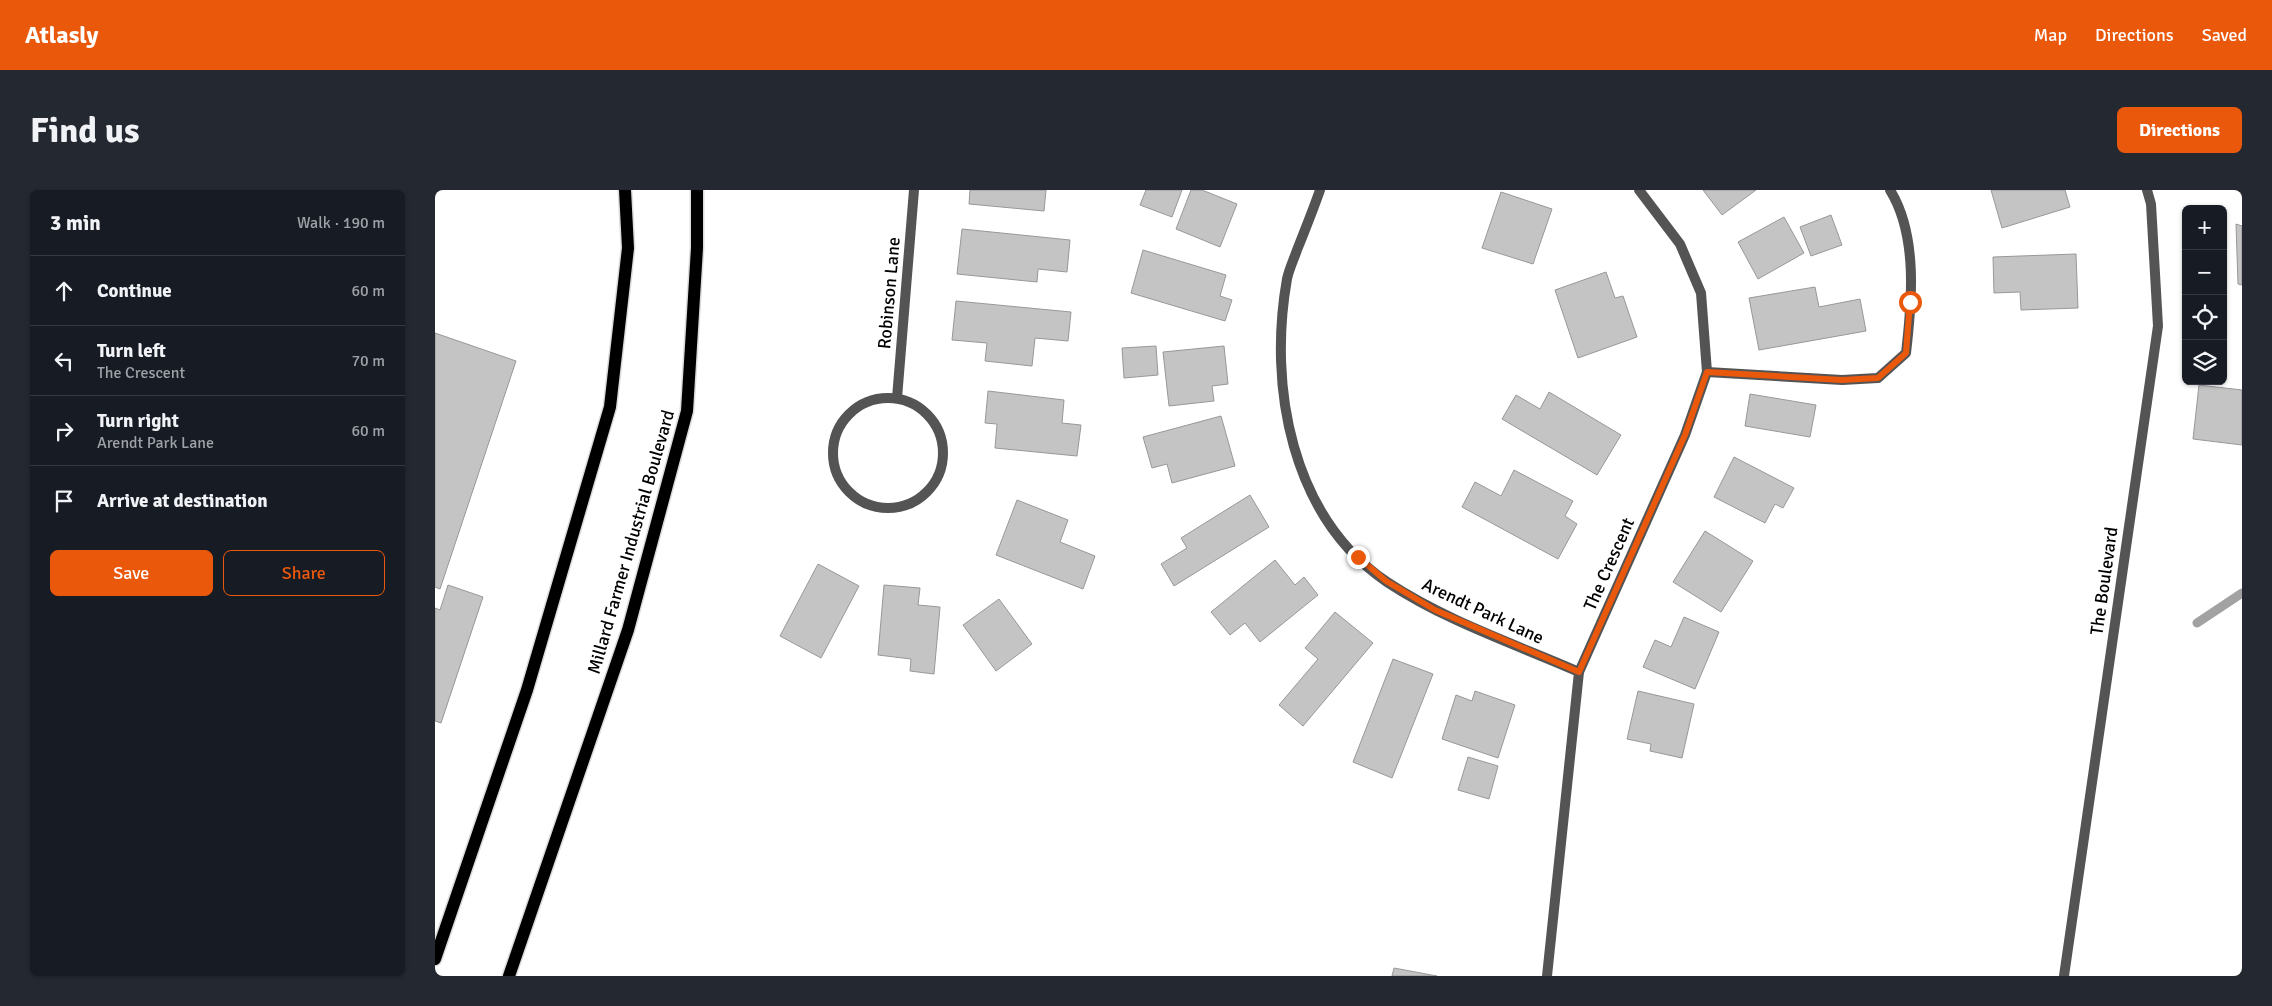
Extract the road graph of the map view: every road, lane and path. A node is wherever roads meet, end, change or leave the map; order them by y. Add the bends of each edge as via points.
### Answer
1 (625, 190) edge
2 (697, 190) edge
3 (914, 190) edge
4 (1320, 190) edge
5 (1639, 190) edge
6 (1890, 190) edge
7 (2147, 190) edge
8 (1707, 372) junction
9 (897, 398) junction
10 (1579, 672) junction
11 (435, 959) edge
12 (509, 976) edge
13 (1547, 976) edge
14 (2064, 976) edge

1 - 11 main road via 628,248 610,406 527,690
2 - 12 main road, Millard Farmer Industrial Boulevard via 697,248 687,410 628,630
3 - 9 street, Robinson Lane
4 - 10 street, Arendt Park Lane via 1287,277 1280,356 1287,423 1307,484 1344,545 1386,581 1435,610
5 - 8 street, The Crescent via 1680,244 1701,292
6 - 8 street via 1900,206 1911,266 1906,353 1878,378 1842,380
7 - 14 street, The Boulevard via 2151,204 2158,326
8 - 10 street, The Crescent via 1685,435
9 - 9 street via 878,398 847,416 837,432 833,450 835,468 842,485 855,498 872,506 890,509 908,506 923,497 943,466 939,430 929,415 914,404
10 - 13 street, The Crescent

